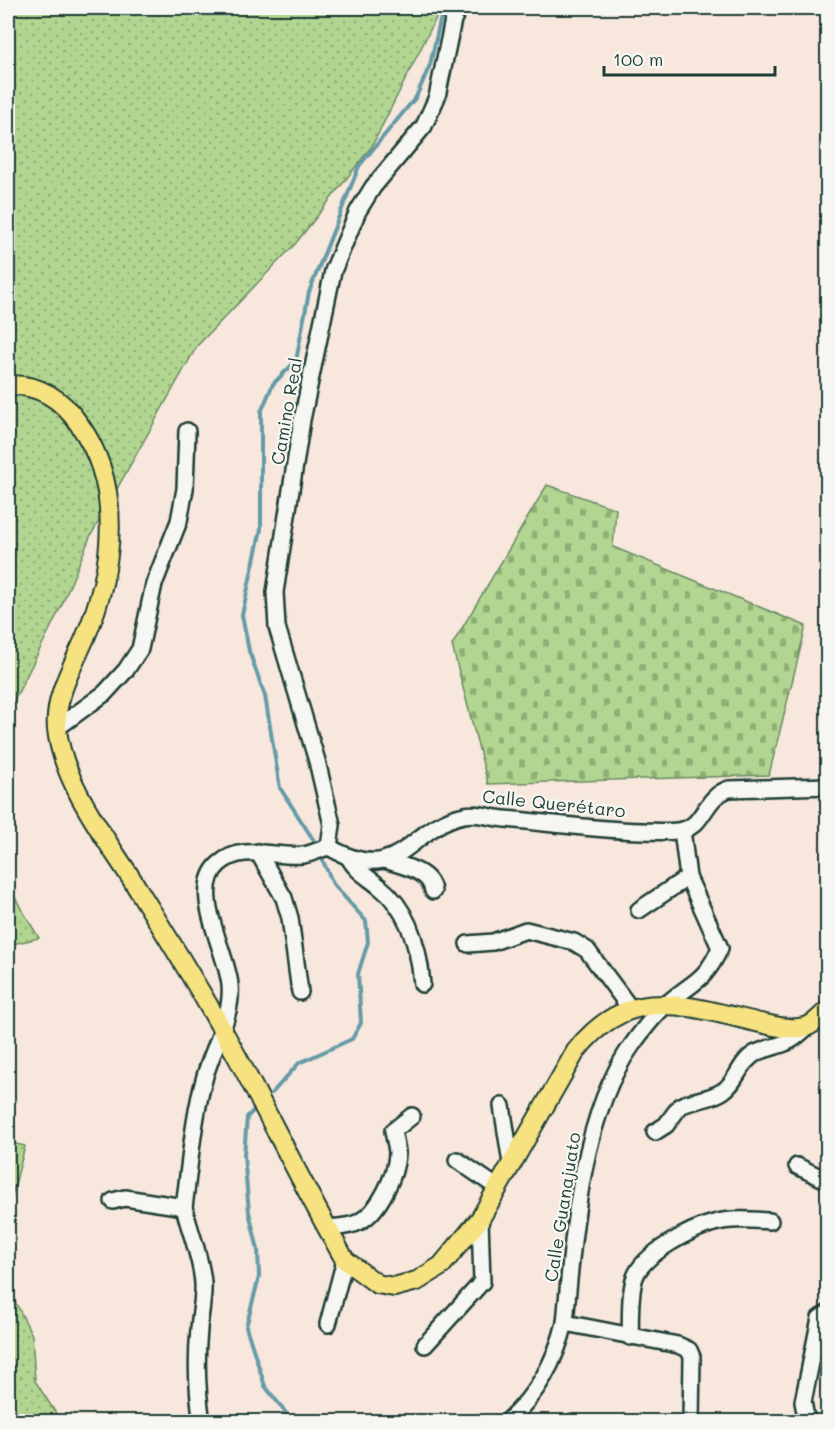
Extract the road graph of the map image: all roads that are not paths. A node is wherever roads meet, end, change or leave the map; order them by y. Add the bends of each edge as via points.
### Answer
1 (459, 8) edge
2 (8, 385) edge
3 (187, 432) dead end
4 (57, 728) junction
5 (828, 786) edge
6 (682, 830) junction
7 (329, 847) junction
8 (258, 852) junction
9 (350, 858) junction
10 (385, 860) junction
11 (688, 877) junction
12 (433, 891) dead end
13 (639, 910) dead end
14 (468, 944) dead end
15 (422, 984) dead end
16 (300, 992) dead end
17 (668, 1003) junction
18 (630, 1008) junction
19 (828, 1010) edge
20 (808, 1026) junction
21 (222, 1030) junction
22 (502, 1106) dead end
23 (412, 1116) dead end
24 (656, 1132) dead end
25 (457, 1160) dead end
26 (512, 1163) junction
27 (797, 1166) dead end
28 (828, 1181) edge
29 (498, 1188) junction
30 (113, 1201) dead end
31 (184, 1207) junction
32 (480, 1219) junction
33 (770, 1221) dead end
34 (327, 1228) junction
35 (345, 1260) junction
36 (828, 1313) edge
37 (565, 1323) junction
38 (328, 1324) dead end
39 (630, 1337) junction
40 (424, 1345) dead end
41 (202, 1422) edge
42 (507, 1422) edge
43 (691, 1422) edge
44 (807, 1422) edge

1 - 7 street, Camino Real via 437,97 424,126 373,187 358,211 333,271 302,420 275,592 277,627 332,825
2 - 4 main road via 23,384 46,392 69,409 87,435 108,494 110,536 104,584 58,705
3 - 4 street via 185,489 179,521 154,584 140,649 105,693
4 - 21 main road via 62,752 88,810
5 - 6 street via 719,792 709,800 694,825
6 - 10 street, Calle Querétaro via 611,830 480,814 444,824
6 - 11 street
7 - 8 street via 303,855
7 - 9 street
8 - 16 street via 284,898
8 - 21 street via 220,862 210,873 207,884 206,895 231,986
9 - 10 street
9 - 15 street via 356,870 399,904 417,950
10 - 12 street via 413,868
11 - 13 street
11 - 17 street via 720,948 712,967 698,982
14 - 18 street via 493,942 526,930 574,942 587,950
17 - 18 main road
17 - 20 main road via 779,1028
17 - 37 street, Calle Guanajuato via 638,1036 606,1087 583,1179
18 - 26 main road via 591,1031 581,1044
19 - 20 main road
20 - 24 street via 785,1046 756,1053 746,1060 725,1090 680,1106
21 - 31 street via 205,1077
21 - 34 main road
22 - 26 street
23 - 34 street via 393,1131 397,1154 393,1171 368,1216 359,1223
25 - 29 street
26 - 29 main road
27 - 28 street
29 - 32 main road
30 - 31 street via 125,1198
31 - 41 street via 200,1254 204,1286 198,1395
32 - 35 main road via 441,1266 417,1281 394,1287 376,1284
32 - 40 street via 482,1282
33 - 39 street via 714,1223 672,1241 646,1261 636,1274 633,1287
34 - 35 main road
35 - 38 street
36 - 44 street via 820,1318 803,1402
37 - 39 street
37 - 42 street, Calle Guanajuato via 560,1346 546,1376
39 - 43 street via 689,1350

